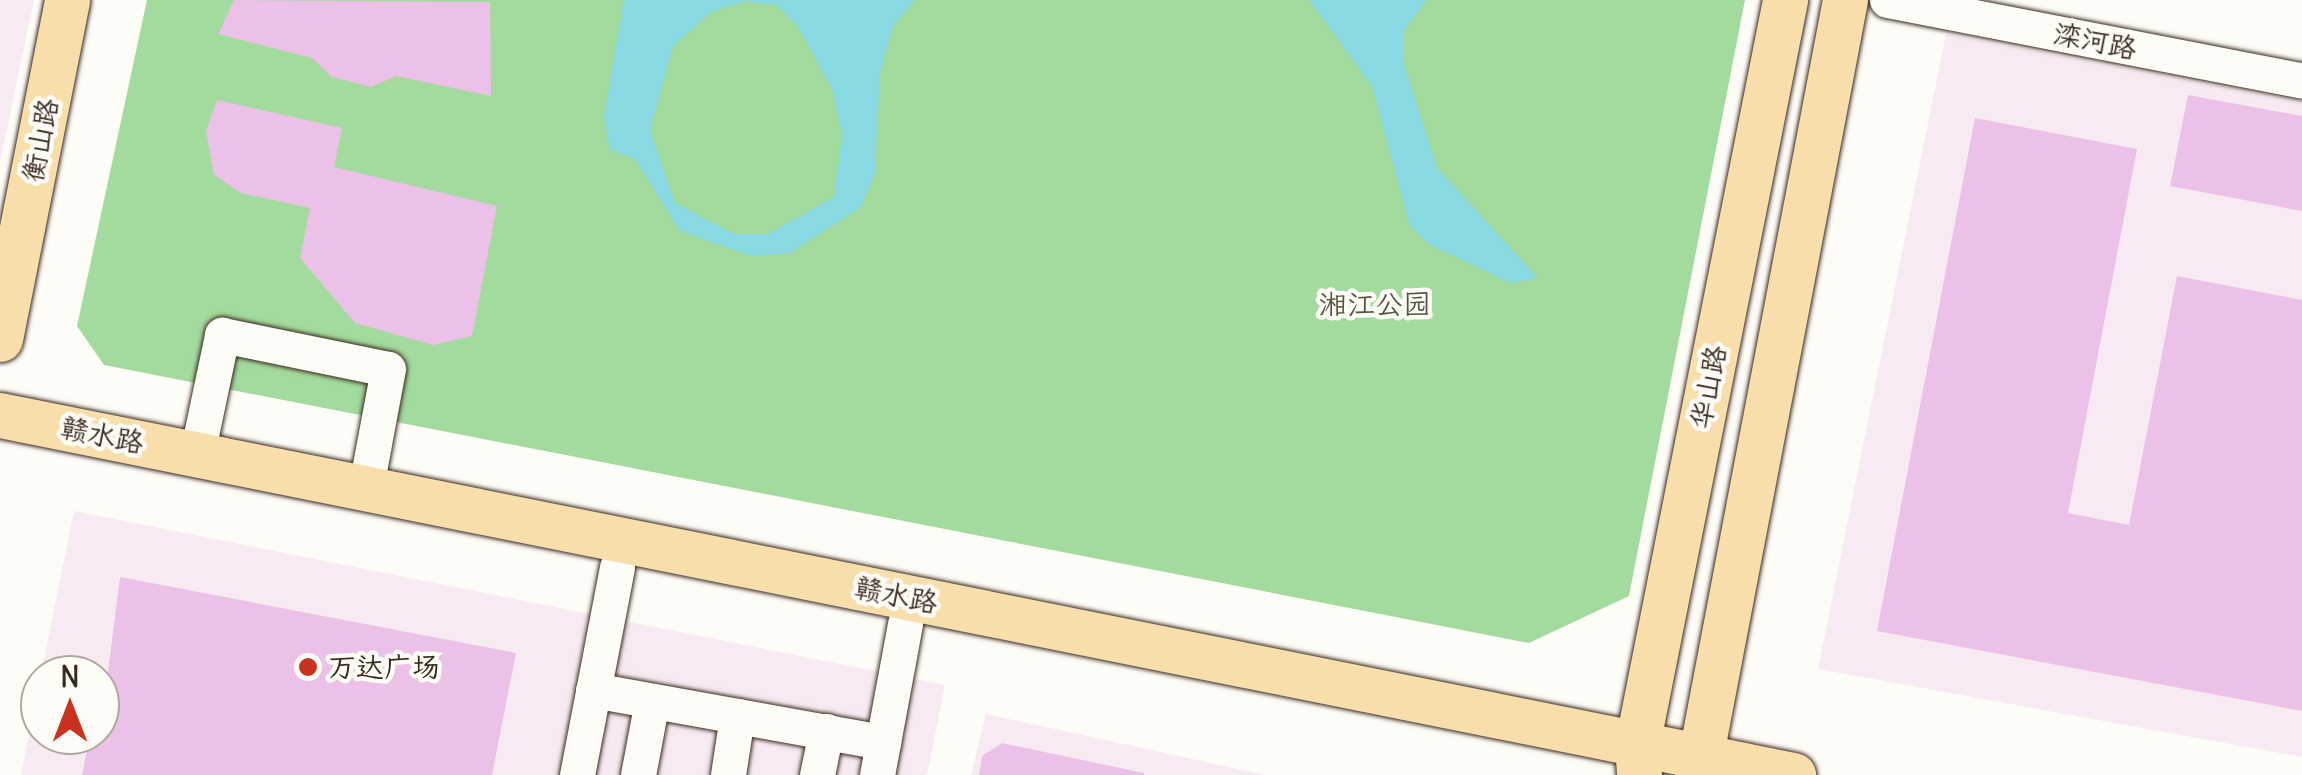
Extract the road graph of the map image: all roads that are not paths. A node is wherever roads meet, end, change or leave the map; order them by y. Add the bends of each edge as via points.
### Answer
1 (67, 0) edge
2 (1785, 0) edge
3 (1845, 0) edge
4 (1887, 0) edge
5 (2302, 81) edge
6 (0, 339) edge
7 (0, 415) edge
8 (0, 446) edge
9 (197, 454) junction
10 (366, 487) junction
11 (617, 567) junction
12 (905, 624) junction
13 (593, 690) junction
14 (652, 700) junction
15 (738, 716) junction
16 (826, 732) junction
17 (880, 758) edge
18 (1665, 765) edge
19 (577, 775) edge
20 (638, 775) edge
21 (728, 775) edge
22 (817, 775) edge
23 (1792, 775) edge

1 - 6 main road, 衡山路
2 - 18 main road, 华山路
3 - 18 main road
4 - 5 street, 滦河路
7 - 9 main road, 赣水路
8 - 11 main road, 赣水路
9 - 10 main road, 赣水路
9 - 10 street via 222,335 388,370
10 - 18 main road, 赣水路
11 - 12 main road, 赣水路
11 - 13 street
12 - 17 street
12 - 18 main road, 赣水路
13 - 14 street
13 - 19 street
14 - 15 street
14 - 20 street
15 - 16 street
15 - 21 street
16 - 17 street
16 - 22 street
18 - 23 main road, 赣水路

